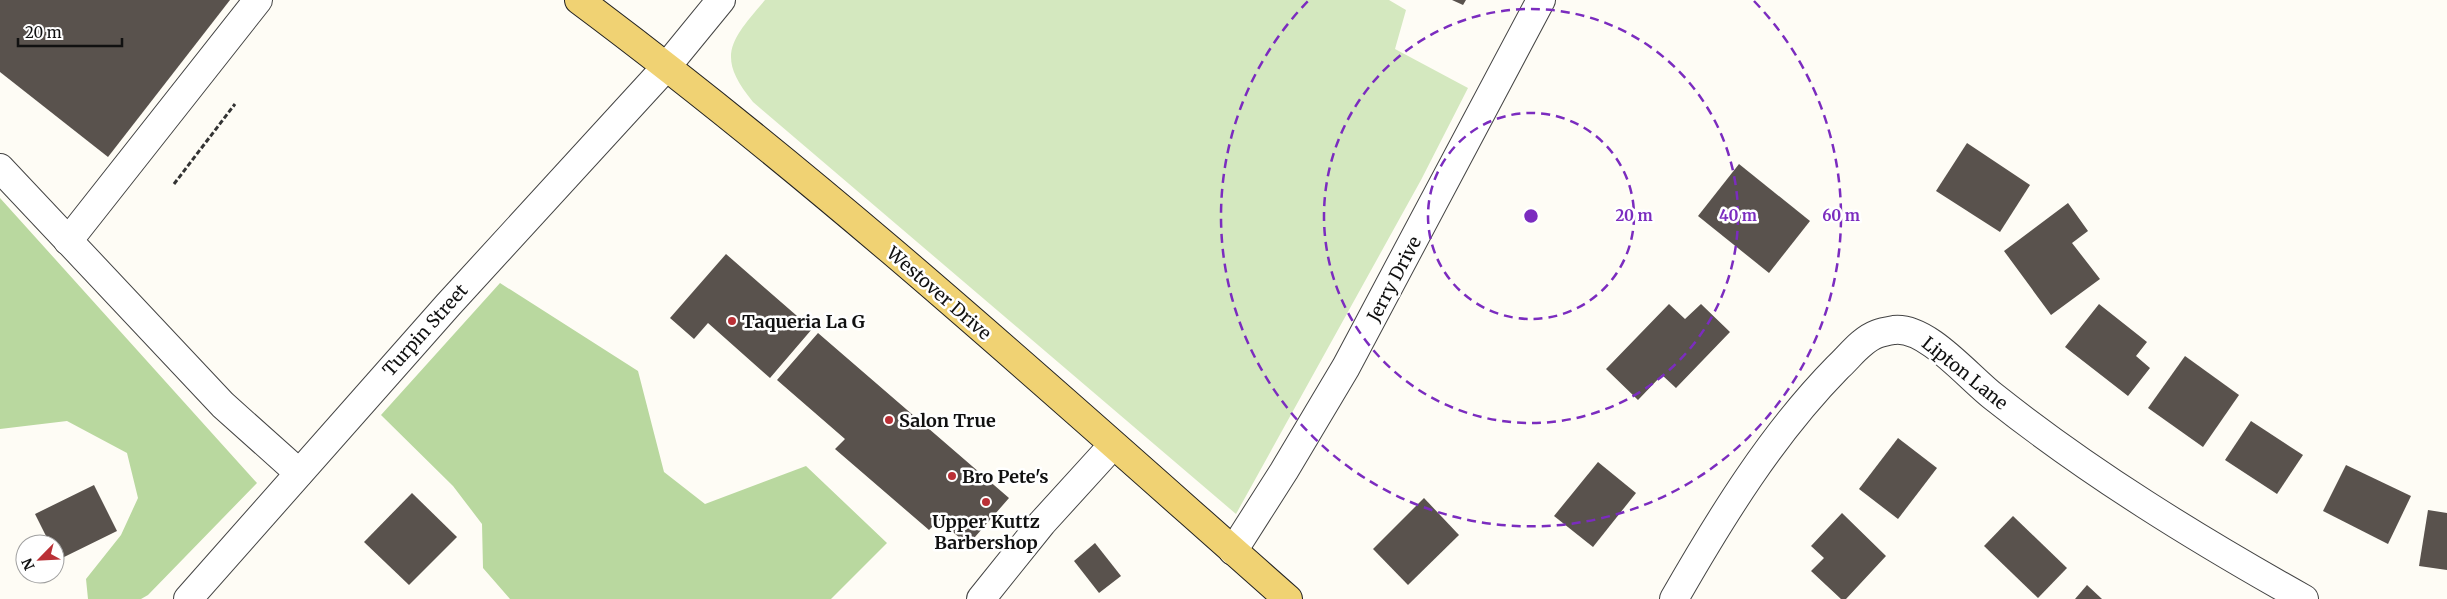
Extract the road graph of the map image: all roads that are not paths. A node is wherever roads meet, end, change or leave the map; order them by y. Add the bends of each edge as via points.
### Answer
1 (258, 0) edge
2 (579, 0) edge
3 (721, 0) edge
4 (1541, 0) edge
5 (667, 66) junction
6 (0, 168) edge
7 (68, 241) junction
8 (1113, 445) junction
9 (299, 473) junction
10 (1233, 551) junction
11 (188, 599) edge
12 (981, 599) edge
13 (1288, 599) edge
14 (1674, 599) edge
15 (2304, 599) edge

1 - 7 street
2 - 5 main road, Westover Drive
3 - 5 street, Turpin Street
4 - 10 street, Jerry Drive via 1346,367
5 - 8 main road, Westover Drive via 859,225
5 - 9 street, Turpin Street via 448,304
6 - 7 street
7 - 9 street via 223,405
8 - 10 main road, Westover Drive
8 - 12 street via 1042,523
9 - 11 street, Turpin Street
10 - 13 main road, Westover Drive
14 - 15 street, Lipton Lane via 1725,515 1800,407 1862,343 1876,334 1896,330 1916,334 1934,345 1992,396 2075,458 2218,551

